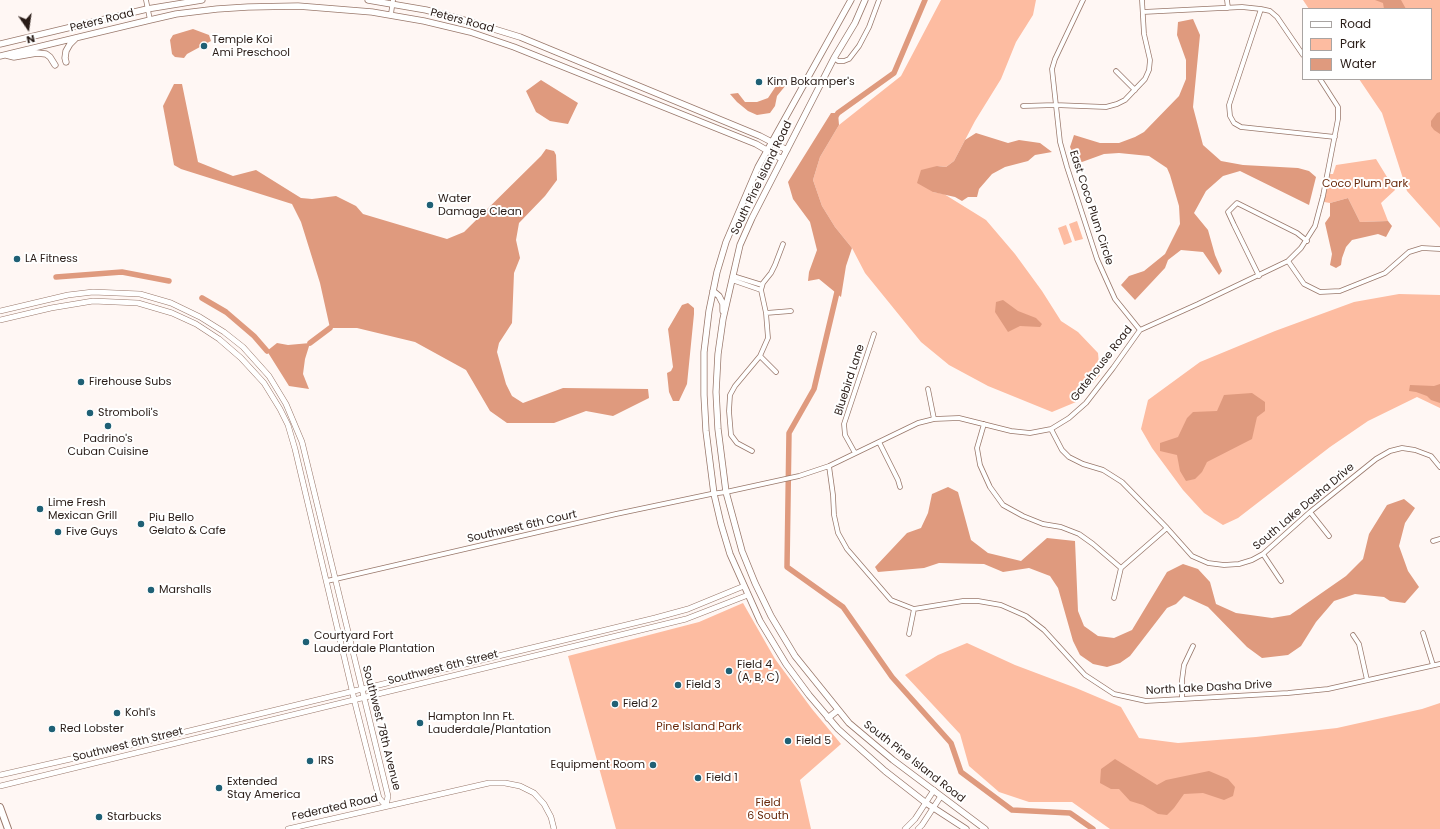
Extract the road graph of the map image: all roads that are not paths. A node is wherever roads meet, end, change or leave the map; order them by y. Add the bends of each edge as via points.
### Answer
1 (146, 0) edge
2 (202, 0) edge
3 (368, 0) edge
4 (851, 0) edge
5 (865, 0) edge
6 (879, 0) edge
7 (1083, 0) edge
8 (1142, 0) edge
9 (1227, 0) edge
10 (393, 2) edge
11 (147, 8) junction
12 (1228, 8) junction
13 (1261, 8) junction
14 (1143, 12) junction
15 (391, 14) junction
16 (150, 20) junction
17 (76, 38) junction
18 (0, 44) edge
19 (1302, 54) edge
20 (2, 55) edge
21 (834, 58) junction
22 (66, 62) dead end
23 (55, 65) dead end
24 (1116, 71) dead end
25 (1321, 80) edge
26 (1135, 90) junction
27 (1055, 105) junction
28 (1023, 106) dead end
29 (1335, 137) junction
30 (771, 142) junction
31 (767, 150) junction
32 (787, 150) junction
33 (782, 159) junction
34 (1307, 241) junction
35 (783, 244) dead end
36 (1440, 249) edge
37 (1288, 261) junction
38 (1259, 276) junction
39 (732, 278) junction
40 (762, 288) junction
41 (713, 291) junction
42 (0, 311) edge
43 (791, 311) dead end
44 (766, 313) junction
45 (723, 319) junction
46 (0, 320) edge
47 (1140, 330) junction
48 (874, 334) dead end
49 (760, 356) junction
50 (776, 372) dead end
51 (928, 389) dead end
52 (934, 419) junction
53 (984, 424) junction
54 (1051, 429) junction
55 (879, 442) junction
56 (295, 449) junction
57 (752, 451) dead end
58 (855, 453) junction
59 (298, 460) junction
60 (307, 462) junction
61 (829, 466) junction
62 (1440, 467) edge
63 (309, 472) junction
64 (900, 487) dead end
65 (724, 493) junction
66 (714, 494) junction
67 (1310, 512) junction
68 (1168, 528) junction
69 (1329, 536) dead end
70 (1440, 539) edge
71 (1434, 541) dead end
72 (1263, 554) junction
73 (1121, 568) junction
74 (336, 579) junction
75 (327, 581) junction
76 (1281, 581) dead end
77 (744, 586) junction
78 (748, 595) junction
79 (1114, 598) dead end
80 (914, 609) junction
81 (1423, 633) dead end
82 (909, 634) dead end
83 (1353, 635) dead end
84 (1193, 646) dead end
85 (1440, 664) edge
86 (1433, 665) junction
87 (1367, 680) junction
88 (361, 689) junction
89 (353, 691) junction
90 (363, 698) junction
91 (1182, 699) junction
92 (355, 700) junction
93 (838, 710) junction
94 (828, 718) junction
95 (0, 775) edge
96 (0, 786) edge
97 (934, 790) junction
98 (941, 796) junction
99 (926, 803) junction
100 (386, 806) junction
101 (0, 807) edge
102 (934, 808) junction
103 (8, 829) edge
104 (288, 829) edge
105 (554, 829) edge
106 (905, 829) edge
107 (918, 829) edge
108 (966, 829) edge
109 (985, 829) edge

1 - 11 street
2 - 11 main road, Peters Road
3 - 10 main road, Peters Road
4 - 30 main road, South Pine Island Road
5 - 21 main road, South Pine Island Road via 855,23
6 - 21 street via 869,27 849,59 844,61
7 - 27 street, East Coco Plum Circle via 1052,69
8 - 14 street
9 - 12 street
10 - 15 street
10 - 30 main road, Peters Road via 520,37
11 - 16 street
11 - 18 main road, Peters Road
12 - 13 street
12 - 14 street
13 - 19 street via 1277,17
13 - 29 street via 1229,105 1234,123 1241,127
14 - 26 street via 1144,34 1150,60 1149,70
15 - 16 main road, Peters Road via 298,6 248,7 176,14
15 - 31 main road, Peters Road via 470,32 514,47
16 - 17 main road, Peters Road
17 - 20 main road, Peters Road
17 - 22 main road via 66,51
20 - 23 main road via 14,57 46,54
21 - 32 main road, South Pine Island Road
24 - 26 street
25 - 29 street, Gatehouse Road via 1338,108
26 - 27 street via 1117,104
27 - 28 street
27 - 47 street, East Coco Plum Circle via 1060,142 1097,259 1115,299
29 - 34 street, Gatehouse Road via 1315,226
30 - 31 main road, South Pine Island Road
30 - 32 main road, Peters Road
31 - 33 main road, Peters Road
31 - 41 main road, South Pine Island Road via 726,242
32 - 33 main road, South Pine Island Road
33 - 39 main road, South Pine Island Road via 740,245
34 - 37 street, Gatehouse Road
34 - 38 street via 1237,203 1228,212
35 - 40 street
36 - 37 street via 1422,248 1409,252 1385,273 1340,291 1320,292 1304,284
37 - 38 street, Gatehouse Road
38 - 47 street, Gatehouse Road
39 - 40 street
39 - 45 main road, South Pine Island Road
40 - 44 street
41 - 45 main road via 723,304
41 - 66 main road, South Pine Island Road via 704,352 704,395
42 - 60 street, Southwest 78th Avenue via 68,295 93,292 140,294 171,303 200,317 224,332 269,376 286,404 302,442
43 - 44 street
44 - 49 street via 768,338
45 - 65 main road, South Pine Island Road via 716,392
46 - 56 street, Southwest 78th Avenue via 93,301 138,303 172,313 219,339 246,363 272,394 288,425
47 - 54 street, Gatehouse Road via 1086,403 1070,418
48 - 58 street, Bluebird Lane via 844,424 845,435
49 - 50 street
49 - 57 street via 730,395 731,435 737,443
51 - 52 street
52 - 53 street, Gatehouse Road via 960,418
52 - 55 street, Gatehouse Road via 918,423
53 - 54 street, Gatehouse Road via 1030,433
53 - 73 street via 977,448 980,465 990,487 1003,505 1042,524 1061,526 1079,534
54 - 68 street, South Lake Dasha Drive via 1062,450 1069,457 1103,470 1122,482
55 - 58 street, Gatehouse Road
55 - 64 street
56 - 59 street, Southwest 78th Avenue
56 - 60 street
58 - 61 street, Gatehouse Road
59 - 63 street
59 - 75 street, Southwest 78th Avenue
60 - 63 street, Southwest 78th Avenue
61 - 65 street, Gatehouse Road via 799,476
61 - 80 street via 834,515 838,533 847,549 891,600
62 - 67 street, South Lake Dasha Drive via 1431,456 1415,450 1402,448 1390,451 1376,459
63 - 74 street, Southwest 78th Avenue
65 - 66 street, Southwest 6th Court
65 - 93 main road, South Pine Island Road via 742,551 771,616 795,656
66 - 74 street, Southwest 6th Court
66 - 77 main road, South Pine Island Road via 730,554
67 - 69 street
67 - 72 street, South Lake Dasha Drive
68 - 72 street, South Lake Dasha Drive via 1192,556 1208,563 1240,564
68 - 73 street
70 - 71 street
72 - 76 street
73 - 79 street
74 - 75 street, Southwest 6th Court
74 - 88 street, Southwest 78th Avenue
75 - 89 street, Southwest 78th Avenue
77 - 78 main road, South Pine Island Road
77 - 88 street, Southwest 6th Street via 696,606 654,618
78 - 90 street, Southwest 6th Street via 686,619
78 - 94 main road, South Pine Island Road via 760,621 786,664
80 - 82 street
80 - 91 street, North Lake Dasha Drive via 963,601 1001,605 1032,620 1085,675 1114,694 1146,701
81 - 86 street
83 - 87 street via 1359,644
84 - 91 street via 1184,665
85 - 86 street, North Lake Dasha Drive
86 - 87 street, North Lake Dasha Drive
87 - 91 street, North Lake Dasha Drive via 1328,689
88 - 89 street, Southwest 6th Street
88 - 90 street, Southwest 78th Avenue
89 - 92 street, Southwest 78th Avenue
89 - 95 street, Southwest 6th Street
90 - 92 street, Southwest 6th Street
90 - 100 street, Southwest 78th Avenue via 388,796
92 - 96 street, Southwest 6th Street
92 - 100 street, Southwest 78th Avenue via 379,798
93 - 94 main road
93 - 97 main road, South Pine Island Road via 872,743
94 - 99 main road, South Pine Island Road via 885,772
97 - 98 main road, South Pine Island Road
97 - 99 street
98 - 102 street
98 - 109 main road, South Pine Island Road
99 - 102 main road, South Pine Island Road
99 - 106 street
100 - 104 street, Federated Road
100 - 105 street, Federated Road via 489,782 505,783 520,786 534,793 544,804
101 - 103 main road
102 - 107 street
102 - 108 main road, South Pine Island Road

